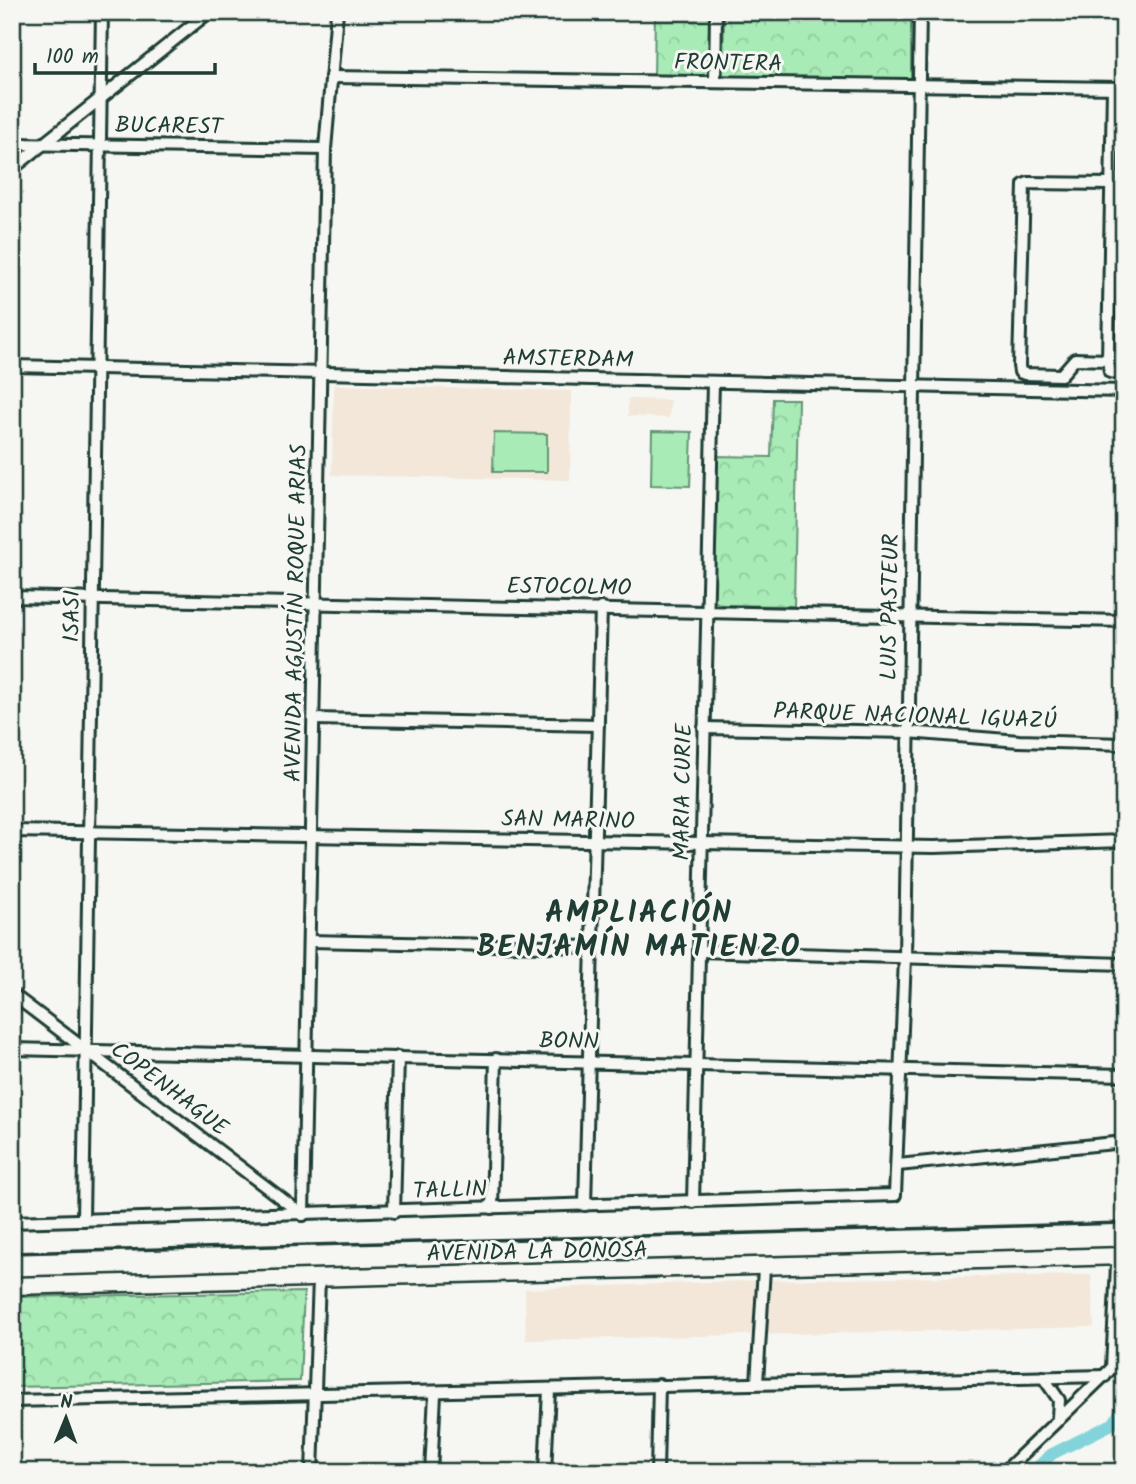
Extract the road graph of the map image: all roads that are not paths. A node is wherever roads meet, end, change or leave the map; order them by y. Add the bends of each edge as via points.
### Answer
1 (102, 12) edge
2 (209, 12) edge
3 (337, 12) edge
4 (716, 12) edge
5 (920, 12) edge
6 (331, 77) junction
7 (715, 82) junction
8 (918, 85) junction
9 (1119, 88) edge
10 (100, 99) junction
11 (12, 144) edge
12 (43, 144) junction
13 (99, 145) junction
14 (325, 149) junction
15 (12, 169) edge
16 (1111, 184) junction
17 (1108, 360) junction
18 (12, 366) edge
19 (96, 368) junction
20 (320, 373) junction
21 (1124, 375) edge
22 (713, 383) junction
23 (913, 387) junction
24 (1124, 391) edge
25 (12, 597) edge
26 (93, 598) junction
27 (316, 601) junction
28 (601, 608) junction
29 (707, 611) junction
30 (910, 616) junction
31 (1124, 621) edge
32 (314, 719) junction
33 (598, 725) junction
34 (704, 728) junction
35 (908, 732) junction
36 (1124, 744) edge
37 (12, 831) edge
38 (90, 832) junction
39 (311, 836) junction
40 (594, 840) junction
41 (1124, 841) edge
42 (701, 842) junction
43 (905, 846) junction
44 (309, 941) junction
45 (592, 947) junction
46 (699, 951) junction
47 (905, 958) junction
48 (1124, 964) edge
49 (12, 994) edge
50 (12, 1049) edge
51 (87, 1051) junction
52 (307, 1055) junction
53 (398, 1058) junction
54 (496, 1059) junction
55 (588, 1062) junction
56 (696, 1064) junction
57 (900, 1068) junction
58 (1124, 1075) edge
59 (1124, 1142) edge
60 (898, 1165) junction
61 (889, 1196) joint
62 (692, 1202) junction
63 (585, 1205) junction
64 (492, 1208) junction
65 (394, 1212) junction
66 (303, 1215) junction
67 (83, 1220) junction
68 (12, 1222) edge
69 (1121, 1262) edge
70 (764, 1268) junction
71 (319, 1279) junction
72 (12, 1286) edge
73 (1105, 1376) junction
74 (1043, 1377) junction
75 (757, 1382) junction
76 (659, 1385) junction
77 (549, 1390) junction
78 (435, 1394) junction
79 (314, 1396) junction
80 (12, 1401) edge
81 (1058, 1417) junction
82 (312, 1472) edge
83 (431, 1472) edge
84 (545, 1472) edge
85 (657, 1472) edge
86 (1004, 1472) edge

1 - 10 street, ISASI
2 - 10 street
3 - 6 street, AVENIDA AGUSTÍN ROQUE ARIAS
4 - 7 street
5 - 8 street, LUIS PASTEUR
6 - 7 street, FRONTERA
6 - 14 street, AVENIDA AGUSTÍN ROQUE ARIAS
7 - 8 street, FRONTERA
8 - 9 street, FRONTERA
8 - 23 street, LUIS PASTEUR
9 - 16 street
10 - 12 street
10 - 13 street, ISASI
11 - 12 street, BUCAREST
12 - 13 street, BUCAREST
12 - 15 street
13 - 14 street, BUCAREST
13 - 19 street, ISASI
14 - 20 street, AVENIDA AGUSTÍN ROQUE ARIAS
16 - 17 street
16 - 17 street via 1024,185 1019,366 1025,374 1061,374 1076,359
17 - 21 street via 1110,372
18 - 19 street, AMSTERDAM
19 - 20 street, AMSTERDAM
19 - 26 street, ISASI
20 - 22 street, AMSTERDAM
20 - 27 street, AVENIDA AGUSTÍN ROQUE ARIAS
22 - 23 street, AMSTERDAM
22 - 29 street, MARIA CURIE
23 - 24 street, AMSTERDAM
23 - 30 street, LUIS PASTEUR
25 - 26 street, ESTOCOLMO
26 - 27 street, ESTOCOLMO
26 - 38 street, ISASI
27 - 28 street, ESTOCOLMO
27 - 32 street, AVENIDA AGUSTÍN ROQUE ARIAS
28 - 29 street, ESTOCOLMO
28 - 33 street
29 - 30 street, ESTOCOLMO
29 - 34 street, MARIA CURIE
30 - 31 street, ESTOCOLMO
30 - 35 street, LUIS PASTEUR
32 - 33 street
32 - 39 street, AVENIDA AGUSTÍN ROQUE ARIAS
33 - 40 street
34 - 35 street, PARQUE NACIONAL IGUAZÚ
34 - 42 street, MARIA CURIE
35 - 36 street, PARQUE NACIONAL IGUAZÚ
35 - 43 street, LUIS PASTEUR
37 - 38 street, SAN MARINO
38 - 39 street, SAN MARINO
38 - 51 street, ISASI
39 - 40 street, SAN MARINO
39 - 44 street, AVENIDA AGUSTÍN ROQUE ARIAS
40 - 42 street, SAN MARINO
40 - 45 street
41 - 43 street, SAN MARINO
42 - 43 street, SAN MARINO
42 - 46 street, MARIA CURIE
43 - 47 street, LUIS PASTEUR
44 - 45 street
44 - 52 street, AVENIDA AGUSTÍN ROQUE ARIAS
45 - 55 street
46 - 47 street
46 - 56 street, MARIA CURIE
47 - 48 street
47 - 57 street, LUIS PASTEUR
49 - 51 street, COPENHAGUE
50 - 51 street, BONN
51 - 52 street, BONN
51 - 66 street, COPENHAGUE
51 - 67 street, ISASI
52 - 53 street, BONN
52 - 66 street, AVENIDA AGUSTÍN ROQUE ARIAS
53 - 54 street, BONN
53 - 65 street
54 - 55 street, BONN
54 - 64 street
55 - 56 street, BONN
55 - 63 street
56 - 57 street, BONN
56 - 62 street, MARIA CURIE
57 - 58 street, BONN
57 - 60 street, LUIS PASTEUR
59 - 60 street
60 - 61 street, LUIS PASTEUR via 898,1189
61 - 62 street, TALLIN
62 - 63 street, TALLIN
63 - 64 street, TALLIN
64 - 65 street, TALLIN
65 - 66 street, TALLIN
66 - 67 street, TALLIN
67 - 68 street, TALLIN
69 - 70 main road, AVENIDA LA DONOSA
69 - 73 street via 1114,1360
70 - 71 main road, AVENIDA LA DONOSA
70 - 75 street
71 - 72 main road, AVENIDA LA DONOSA
71 - 79 street
73 - 74 street
73 - 81 street
74 - 75 street
74 - 81 street via 1059,1400
75 - 76 street
76 - 77 street
76 - 85 street
77 - 78 street
77 - 84 street
78 - 79 street
78 - 83 street
79 - 80 street
79 - 82 street
81 - 86 street

